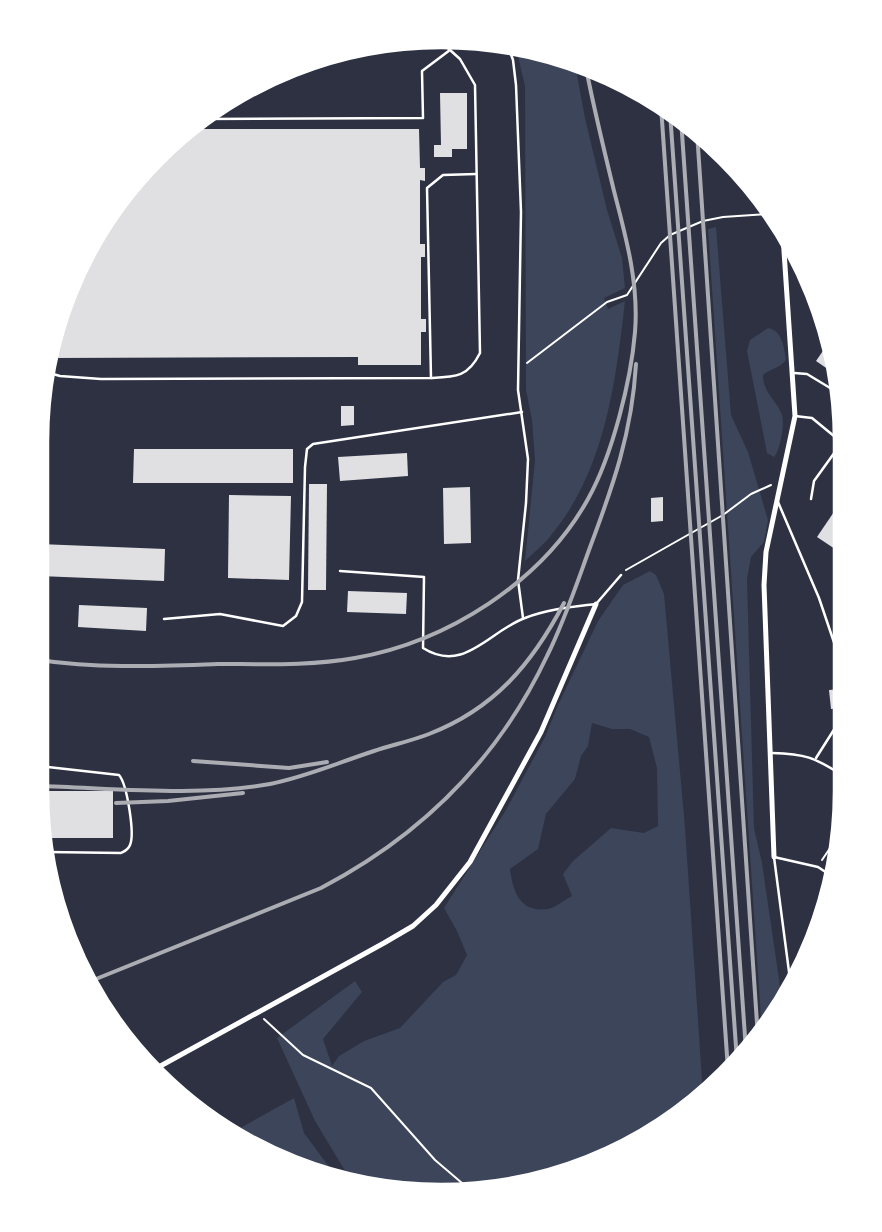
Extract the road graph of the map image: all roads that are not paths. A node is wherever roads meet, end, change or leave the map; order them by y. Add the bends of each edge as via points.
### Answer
1 (450, 50) joint
2 (511, 54) edge
3 (215, 119) edge
4 (476, 174) junction
5 (784, 248) edge
6 (794, 373) junction
7 (53, 374) edge
8 (431, 378) junction
9 (831, 388) edge
10 (522, 412) junction
11 (795, 416) junction
12 (834, 436) edge
13 (834, 453) edge
14 (810, 499) dead end
15 (777, 501) junction
16 (340, 571) dead end
17 (621, 575) dead end
18 (596, 604) junction
19 (523, 618) junction
20 (164, 619) dead end
21 (834, 640) edge
22 (834, 730) edge
23 (771, 753) junction
24 (816, 758) junction
25 (48, 767) edge
26 (834, 770) edge
27 (53, 852) edge
28 (774, 857) junction
29 (826, 872) edge
30 (789, 974) edge
31 (160, 1066) edge

1 - 3 lane via 422,71 423,118
1 - 4 lane via 470,72 475,85
2 - 10 lane via 516,85 522,212 518,390
4 - 8 lane via 480,353 466,372 454,377
4 - 8 lane via 443,175 427,188
5 - 6 street
6 - 9 lane via 807,374
6 - 11 street
7 - 8 lane via 101,379
10 - 19 lane via 528,459 518,580
10 - 20 lane via 313,444 307,449 305,467 302,602 296,616 283,626 220,614
11 - 12 lane via 812,418
11 - 15 street
13 - 14 lane via 814,481
15 - 21 lane
15 - 23 street via 766,552 764,585
16 - 19 lane via 424,577 423,648 436,656 453,658
17 - 18 lane
18 - 19 lane via 549,610
18 - 31 street via 541,732 470,862 452,886 413,926
22 - 24 lane
23 - 24 lane
23 - 28 street
24 - 26 lane
25 - 27 lane via 116,774 123,779 131,844 121,853
28 - 29 lane
28 - 30 lane

